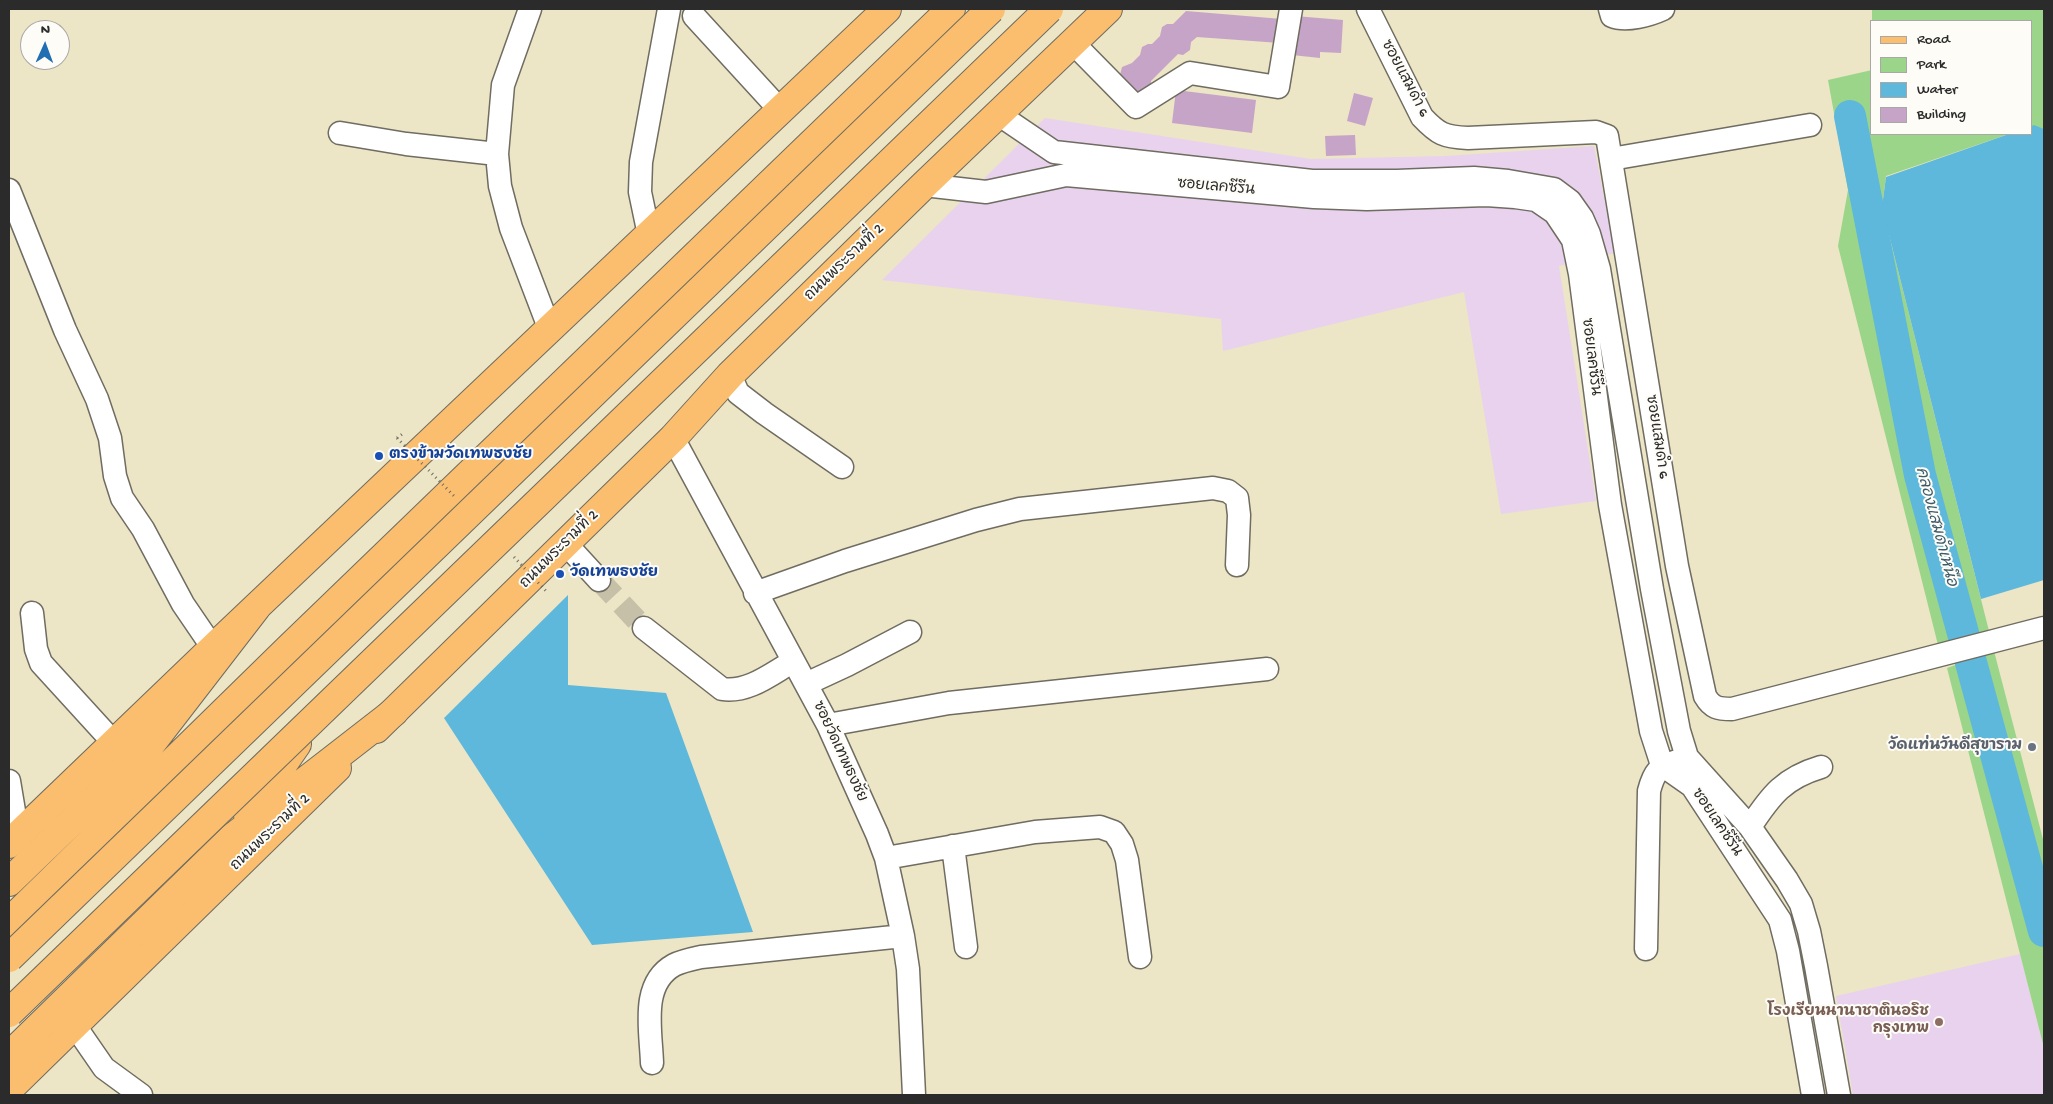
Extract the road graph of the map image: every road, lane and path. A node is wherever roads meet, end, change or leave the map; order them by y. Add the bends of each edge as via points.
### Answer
1 (530, 9) edge
2 (669, 9) edge
3 (887, 9) edge
4 (950, 9) edge
5 (991, 9) edge
6 (1044, 9) edge
7 (1049, 9) edge
8 (1108, 9) edge
9 (1292, 9) edge
10 (1368, 9) edge
11 (1610, 9) edge
12 (1663, 9) edge
13 (694, 16) dead end
14 (1073, 43) junction
15 (781, 111) junction
16 (998, 114) junction
17 (1810, 125) dead end
18 (340, 133) dead end
19 (497, 154) junction
20 (1611, 159) junction
21 (924, 185) junction
22 (1313, 189) junction
23 (9, 190) edge
24 (649, 235) junction
25 (1589, 271) junction
26 (550, 330) junction
27 (730, 375) junction
28 (673, 438) junction
29 (842, 467) dead end
30 (566, 544) junction
31 (1237, 565) dead end
32 (599, 580) tunnel mouth
33 (755, 593) junction
34 (256, 608) junction
35 (32, 613) dead end
36 (644, 628) tunnel mouth
37 (2044, 628) edge
38 (910, 632) dead end
39 (213, 648) junction
40 (289, 648) junction
41 (792, 662) junction
42 (1267, 669) dead end
43 (806, 684) junction
44 (332, 694) junction
45 (394, 712) junction
46 (828, 725) junction
47 (114, 743) junction
48 (148, 748) junction
49 (1687, 757) junction
50 (1662, 765) junction
51 (1822, 767) dead end
52 (9, 781) edge
53 (1750, 827) junction
54 (233, 837) junction
55 (13, 840) edge
56 (953, 846) junction
57 (886, 858) junction
58 (9, 882) edge
59 (9, 922) edge
60 (903, 936) junction
61 (966, 947) dead end
62 (1646, 950) dead end
63 (1140, 957) dead end
64 (9, 958) edge
65 (9, 1004) edge
66 (9, 1013) edge
67 (75, 1026) junction
68 (9, 1056) edge
69 (652, 1063) dead end
70 (9, 1089) edge
71 (1838, 1093) edge
72 (141, 1095) edge
73 (914, 1095) edge
74 (1814, 1095) edge

1 - 19 street via 503,86
2 - 24 street via 640,162 640,192
3 - 15 main road
4 - 40 main road
5 - 64 main road, bridge
6 - 44 main road
7 - 66 main road, bridge
8 - 14 main road, ถนนพระรามที่ 2
9 - 14 street via 1278,87 1190,73 1136,107
10 - 20 street, ซอยแสมดำ 6 via 1422,117 1435,131 1448,137 1468,138 1596,132 1607,136
11 - 12 street via 1612,16 1619,19
13 - 15 street
14 - 16 main road, ถนนพระรามที่ 2
15 - 24 main road
16 - 21 main road, ถนนพระรามที่ 2
16 - 22 street, ซอยเลคซีรีน via 1054,152
17 - 20 street
18 - 19 street
19 - 26 street via 500,186 510,228
20 - 37 street, ซอยแสมดำ 6 via 1677,566 1705,696 1710,705 1732,709
21 - 22 street, ซอยเลคซีรีน via 986,192 1066,175
21 - 27 main road, ถนนพระรามที่ 2
22 - 25 street, ซอยเลคซีรีน via 1367,199 1486,195 1536,200 1555,213 1565,225
23 - 39 street via 65,330 97,399 110,438 115,476 122,498 143,529 183,604
24 - 26 main road
25 - 49 street, ซอยเลคซีรีน via 1675,713
25 - 50 street, ซอยเลคซีรีน via 1610,505 1651,731
26 - 34 main road
27 - 28 main road, ถนนพระรามที่ 2
27 - 29 street via 738,393
28 - 30 main road, ถนนพระรามที่ 2
28 - 33 street, ซอยวัดเทพธงชัย
30 - 32 street
30 - 45 main road, ถนนพระรามที่ 2
31 - 33 street via 1237,498 1228,491 1206,489 1020,509 854,558
33 - 41 street, ซอยวัดเทพธงชัย
34 - 39 main road
34 - 48 main road
35 - 47 street via 41,663
36 - 41 street via 722,689 744,688
38 - 43 street
39 - 47 main road
40 - 48 main road
40 - 59 main road
41 - 43 street, ซอยวัดเทพธงชัย
42 - 46 street via 949,703
43 - 46 street, ซอยวัดเทพธงชัย
44 - 54 main road
44 - 65 main road
45 - 54 main road
45 - 67 main road, ถนนพระรามที่ 2
46 - 57 street, ซอยวัดเทพธงชัย
47 - 55 main road
48 - 58 main road
49 - 50 street
49 - 53 street, ซอยเลคซีรีน
50 - 62 street via 1652,779 1649,791
50 - 74 street, ซอยเลคซีรีน via 1692,786 1780,920
51 - 53 street via 1790,779 1768,801
52 - 55 street
53 - 71 street, ซอยเลคซีรีน via 1801,904 1814,957
54 - 68 main road
56 - 57 street
56 - 61 street
56 - 63 street via 1080,827 1100,827 1114,832 1127,860
57 - 60 street, ซอยวัดเทพธงชัย
60 - 69 street via 701,957 676,964 654,985 650,1000
60 - 73 street, ซอยวัดเทพธงชัย via 908,969
67 - 70 main road, ถนนพระรามที่ 2
67 - 72 street via 104,1068
71 - 74 street

